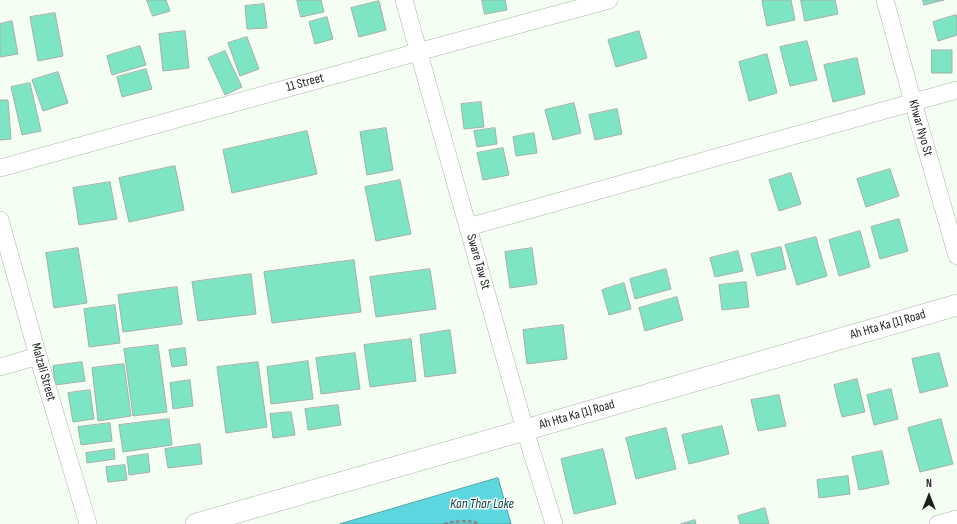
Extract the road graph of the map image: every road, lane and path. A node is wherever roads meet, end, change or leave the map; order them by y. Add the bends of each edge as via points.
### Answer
1 (404, 0) edge
2 (609, 0) edge
3 (885, 0) edge
4 (418, 52) junction
5 (957, 90) edge
6 (913, 102) junction
7 (0, 168) edge
8 (0, 220) edge
9 (468, 227) junction
10 (957, 256) edge
11 (957, 305) edge
12 (38, 356) junction
13 (0, 367) edge
14 (525, 430) junction
15 (957, 519) edge
16 (88, 524) edge
17 (196, 524) edge
18 (444, 524) edge
19 (479, 524) edge
20 (554, 524) edge
21 (938, 524) edge

1 - 4 street, Sware Taw St
2 - 4 street, 11 Street
3 - 6 street, Khwar Nyo St
4 - 7 street, 11 Street
4 - 9 street, Sware Taw St
5 - 6 street
6 - 9 street
6 - 10 street, Khwar Nyo St
8 - 12 street, Malzali Street
9 - 14 street, Sware Taw St
11 - 14 street, Ah Hta Ka (1) Road
12 - 13 street
12 - 16 street, Malzali Street
14 - 17 street, Ah Hta Ka (1) Road
14 - 20 street, Sware Taw St
15 - 21 street
18 - 19 path

